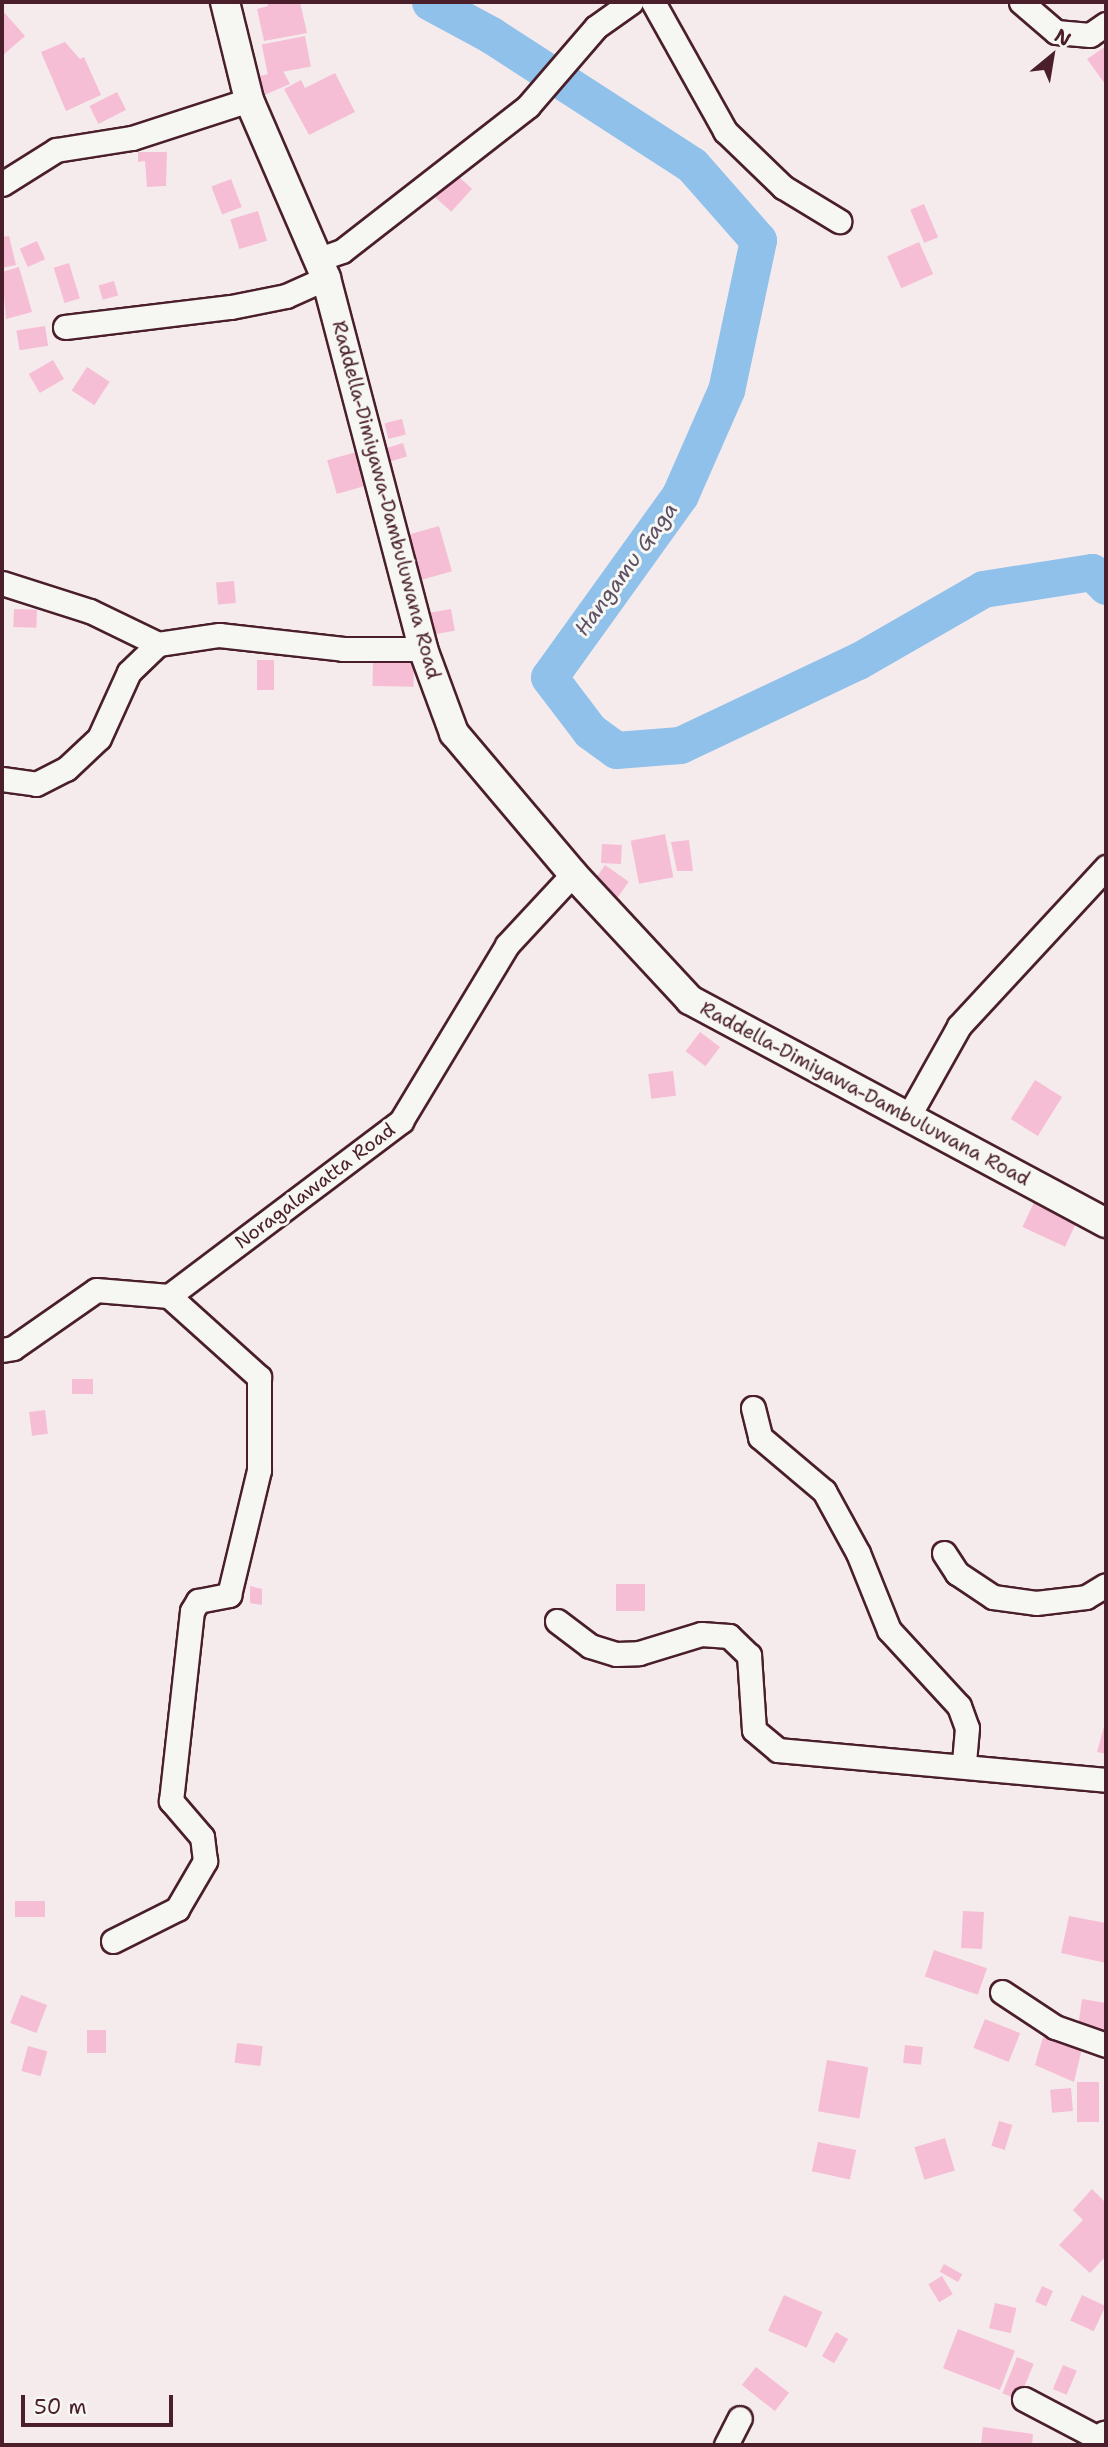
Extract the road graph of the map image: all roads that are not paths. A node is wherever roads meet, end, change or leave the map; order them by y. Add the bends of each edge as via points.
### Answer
1 (225, 2) edge
2 (631, 2) edge
3 (653, 2) edge
4 (1021, 2) edge
5 (1106, 24) edge
6 (249, 100) junction
7 (2, 184) edge
8 (839, 221) dead end
9 (322, 268) junction
10 (65, 327) dead end
11 (2, 583) edge
12 (158, 644) junction
13 (423, 649) junction
14 (2, 779) edge
15 (1106, 867) edge
16 (573, 874) junction
17 (908, 1117) junction
18 (1106, 1223) edge
19 (169, 1296) junction
20 (2, 1350) edge
21 (753, 1408) dead end
22 (944, 1553) dead end
23 (1106, 1585) edge
24 (557, 1620) dead end
25 (964, 1765) junction
26 (1106, 1780) edge
27 (113, 1941) dead end
28 (1002, 1992) dead end
29 (1106, 2045) edge
30 (1024, 2399) dead end
31 (740, 2418) dead end
32 (1104, 2440) edge
33 (726, 2445) edge

1 - 6 street, Raddella-Dimiyawa-Dambuluwana Road
2 - 9 street via 596,26 528,106
3 - 8 street via 725,131 783,187
4 - 5 street via 1055,32 1090,35
6 - 7 street via 132,138 56,150
6 - 9 street, Raddella-Dimiyawa-Dambuluwana Road
9 - 10 street via 286,296
9 - 13 street, Raddella-Dimiyawa-Dambuluwana Road
11 - 12 street via 90,611
12 - 13 street via 219,635 343,649
12 - 14 street via 129,672 99,738 66,769 36,784
13 - 16 street, Raddella-Dimiyawa-Dambuluwana Road via 454,733
15 - 17 street via 959,1026
16 - 17 street, Raddella-Dimiyawa-Dambuluwana Road via 690,1000
16 - 19 street, Noragalawatta Road via 507,945 401,1121
17 - 18 street, Raddella-Dimiyawa-Dambuluwana Road
19 - 20 street via 96,1290 13,1348
19 - 27 street via 259,1377 259,1470 229,1595 198,1601 192,1611 171,1801 202,1837 205,1861 177,1909
21 - 25 street via 760,1437 824,1491 858,1553 889,1630 959,1706 967,1728
22 - 23 street via 957,1573 993,1597 1036,1603 1086,1597
24 - 25 street via 590,1646 615,1654 639,1653 701,1633 729,1636 749,1655 754,1730 779,1750
25 - 26 street
28 - 29 street via 1055,2026
30 - 32 street
31 - 33 street

